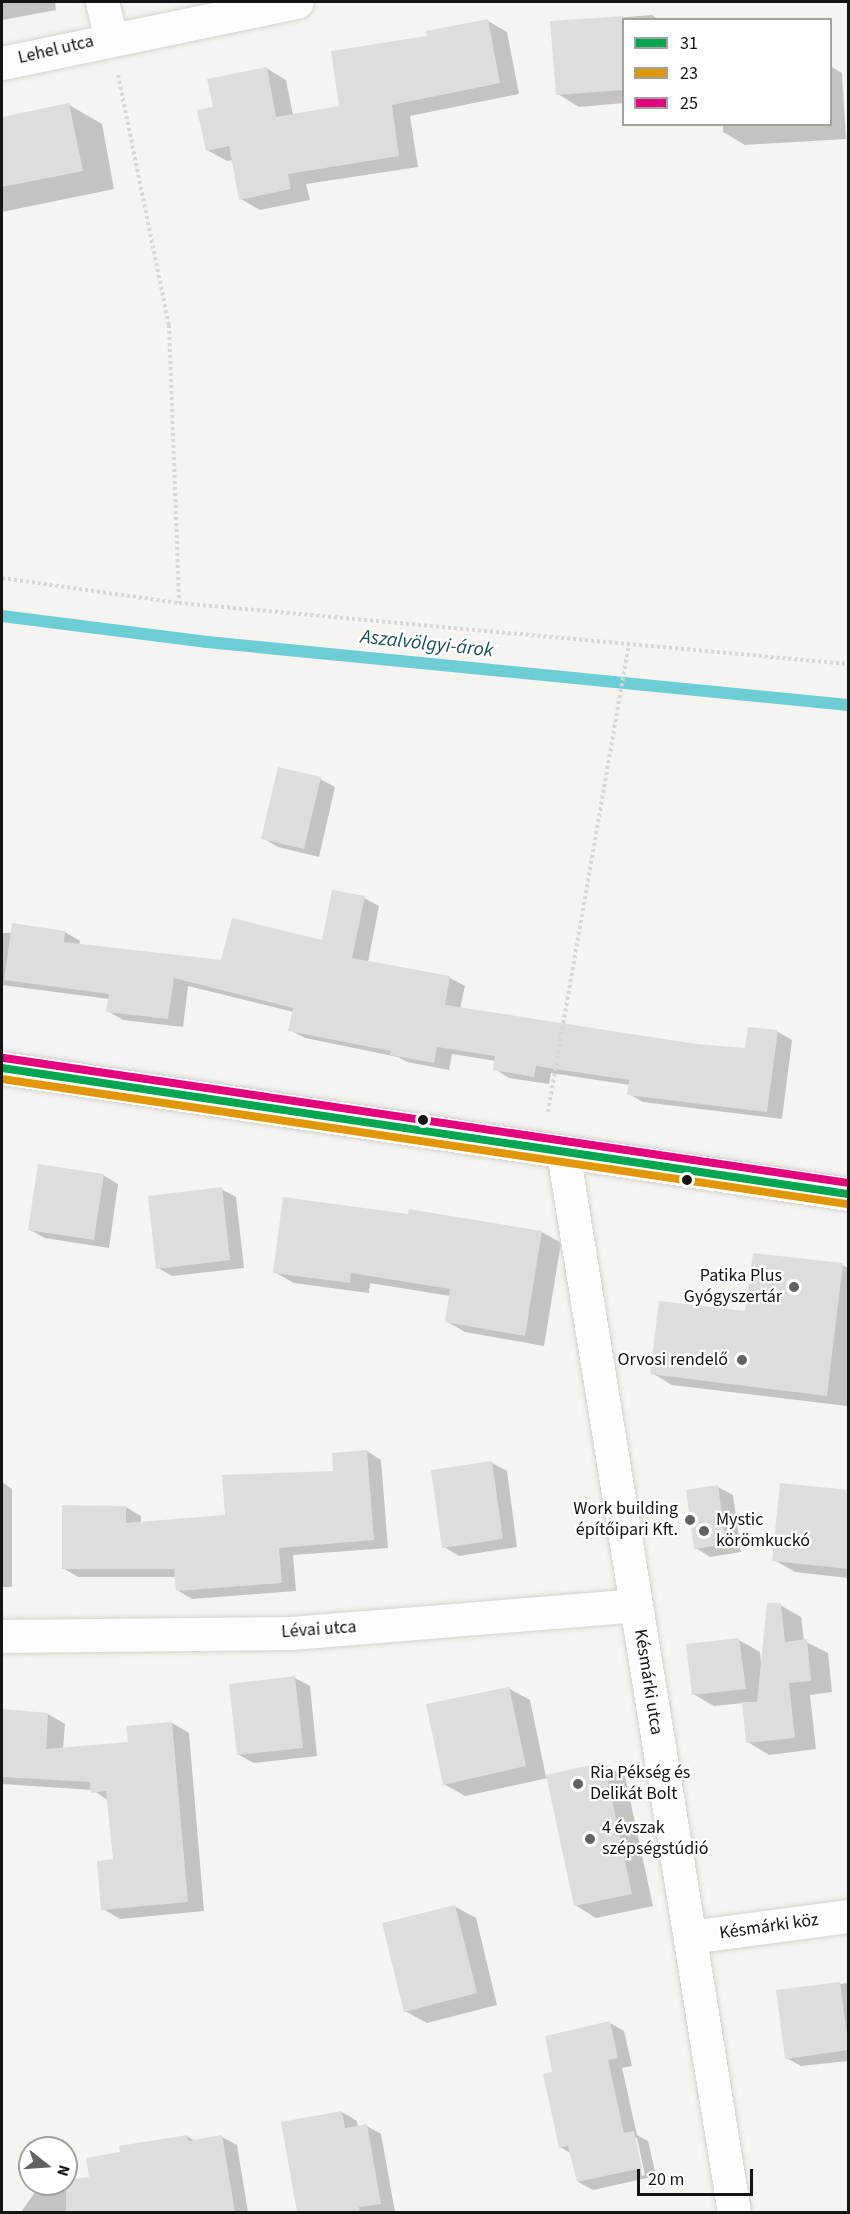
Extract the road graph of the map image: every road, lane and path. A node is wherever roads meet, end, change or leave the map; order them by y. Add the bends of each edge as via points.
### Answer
1 (102, 2) edge
2 (297, 2) edge
3 (111, 38) junction
4 (2, 63) edge
5 (2, 578) edge
6 (179, 603) junction
7 (629, 644) junction
8 (849, 664) edge
9 (2, 1068) edge
10 (553, 1150) junction
11 (849, 1194) edge
12 (636, 1605) junction
13 (2, 1636) edge
14 (849, 1916) edge
15 (690, 1937) junction
16 (734, 2212) edge

1 - 3 street
2 - 3 street, Lehel utca
3 - 4 street, Lehel utca
3 - 6 path via 169,325
5 - 6 path
6 - 7 path
7 - 8 path
7 - 10 path
9 - 10 street
10 - 11 street
10 - 12 street, Késmárki utca
12 - 13 street, Lévai utca via 291,1633
12 - 15 street, Késmárki utca
14 - 15 street, Késmárki köz
15 - 16 street, Késmárki utca

